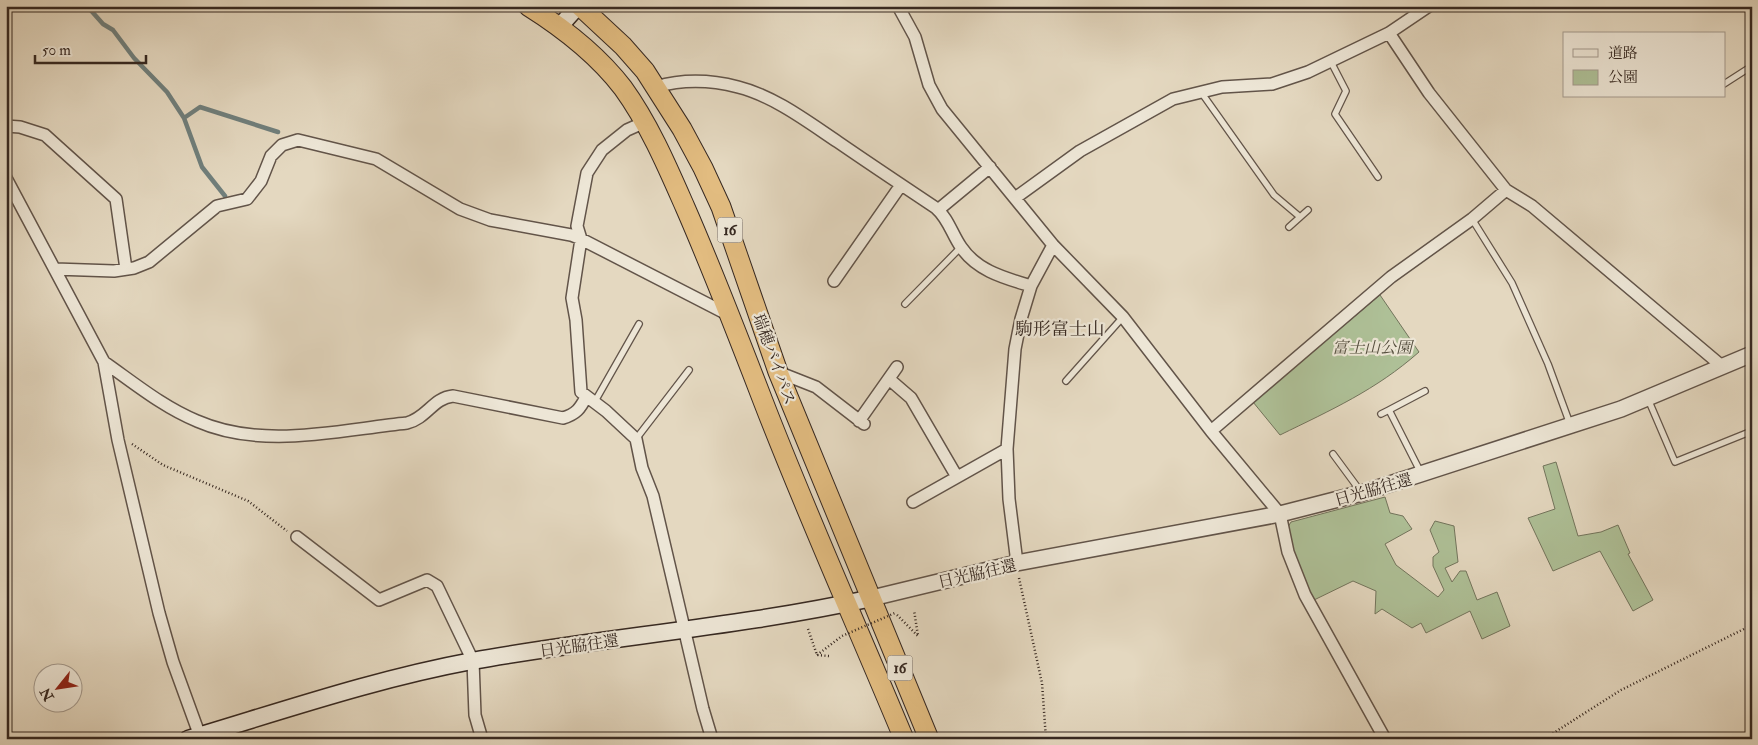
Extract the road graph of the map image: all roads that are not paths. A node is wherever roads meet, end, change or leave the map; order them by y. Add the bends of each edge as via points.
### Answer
1 (528, 6) edge
2 (579, 6) edge
3 (898, 6) edge
4 (1428, 6) edge
5 (560, 26) junction
6 (1388, 33) junction
7 (1331, 62) junction
8 (1752, 66) edge
9 (1726, 83) edge
10 (656, 87) junction
11 (1201, 91) junction
12 (645, 122) junction
13 (6, 126) edge
14 (990, 167) junction
15 (1378, 177) dead end
16 (6, 178) edge
17 (901, 185) junction
18 (1506, 190) junction
19 (1015, 198) junction
20 (938, 210) junction
21 (1308, 210) dead end
22 (1300, 218) junction
23 (1472, 220) junction
24 (1289, 227) dead end
25 (581, 239) junction
26 (1053, 245) junction
27 (961, 247) junction
28 (55, 269) junction
29 (126, 269) junction
30 (834, 282) dead end
31 (1031, 286) junction
32 (905, 304) dead end
33 (730, 315) junction
34 (1123, 317) junction
35 (639, 324) dead end
36 (1752, 355) edge
37 (104, 362) junction
38 (897, 367) dead end
39 (1723, 367) junction
40 (690, 370) dead end
41 (778, 372) junction
42 (889, 379) junction
43 (1066, 381) dead end
44 (1425, 391) dead end
45 (1648, 399) junction
46 (590, 400) junction
47 (1389, 410) junction
48 (1382, 414) dead end
49 (1570, 426) junction
50 (1211, 431) junction
51 (1752, 431) edge
52 (636, 439) junction
53 (1007, 449) junction
54 (1333, 454) dead end
55 (1422, 475) junction
56 (957, 478) junction
57 (1362, 493) junction
58 (913, 502) dead end
59 (1280, 514) junction
60 (297, 537) road end
61 (1017, 563) junction
62 (872, 598) junction
63 (848, 603) junction
64 (685, 630) junction
65 (473, 661) junction
66 (196, 738) edge
67 (482, 739) edge
68 (712, 739) edge
69 (904, 739) edge
70 (929, 739) edge
71 (1384, 739) edge

1 - 5 highway, 16
2 - 5 main road
2 - 10 highway, 瑞穂バイパス / 16 via 623,46
3 - 14 street via 915,37 928,85 942,109
4 - 6 street
5 - 12 highway, 瑞穂バイパス / 16 via 612,75
6 - 7 street
6 - 18 street via 1429,92
7 - 11 street via 1272,84
7 - 15 lane via 1346,91 1335,114
8 - 9 lane
10 - 17 street via 677,81 718,82 740,87 806,121
10 - 41 highway, 瑞穂バイパス / 16 via 722,207
11 - 19 street via 1173,99 1130,121 1080,151
11 - 22 lane via 1274,195
12 - 25 street via 627,130 602,150 587,173 577,226
12 - 33 highway, 瑞穂バイパス / 16
13 - 29 street via 45,135 116,198
14 - 19 street
14 - 20 street
16 - 28 street
17 - 20 street
17 - 30 street
18 - 23 street
18 - 39 street via 1532,206
19 - 26 street
20 - 27 street
21 - 22 lane
22 - 24 lane
23 - 49 lane via 1512,283 1548,364
23 - 50 street via 1391,277
25 - 29 street via 490,220 460,209 376,159 298,140 282,145 271,156 261,181 246,199 217,206 149,262
25 - 33 street
25 - 46 street via 572,298 581,392
26 - 31 street
26 - 34 street
27 - 31 street via 977,264 997,276
27 - 32 lane
28 - 29 street
28 - 37 street
31 - 53 street via 1015,349
33 - 63 highway, 瑞穂バイパス / 16 via 773,428
34 - 43 lane
34 - 50 street
35 - 46 lane
36 - 39 street, 日光脇往還
37 - 46 street via 172,409 196,421 240,434 262,436 283,437 407,423 418,420 435,402 453,396 563,418 571,416
37 - 66 street via 118,440 159,613
38 - 42 street
39 - 45 street, 日光脇往還
40 - 52 lane
41 - 42 street via 816,387 862,422
41 - 62 highway, 瑞穂バイパス / 16
42 - 56 street via 911,398
44 - 47 lane
45 - 49 street, 日光脇往還
45 - 51 lane via 1675,462
46 - 52 street via 606,410
47 - 48 lane
47 - 55 lane
49 - 55 street, 日光脇往還
50 - 59 street
52 - 64 street
53 - 56 street
53 - 61 street
54 - 57 lane
55 - 57 street, 日光脇往還
56 - 58 street
57 - 59 street, 日光脇往還
59 - 61 street, 日光脇往還
59 - 71 street via 1288,552 1305,595
60 - 65 street via 379,600 427,580 437,586
61 - 62 street, 日光脇往還
62 - 63 main road, 日光脇往還
62 - 70 highway, 瑞穂バイパス / 16
63 - 64 main road, 日光脇往還
63 - 69 highway, 瑞穂バイパス / 16
64 - 65 main road, 日光脇往還
64 - 68 street
65 - 66 main road, 日光脇往還 via 352,689
65 - 67 street via 475,715

